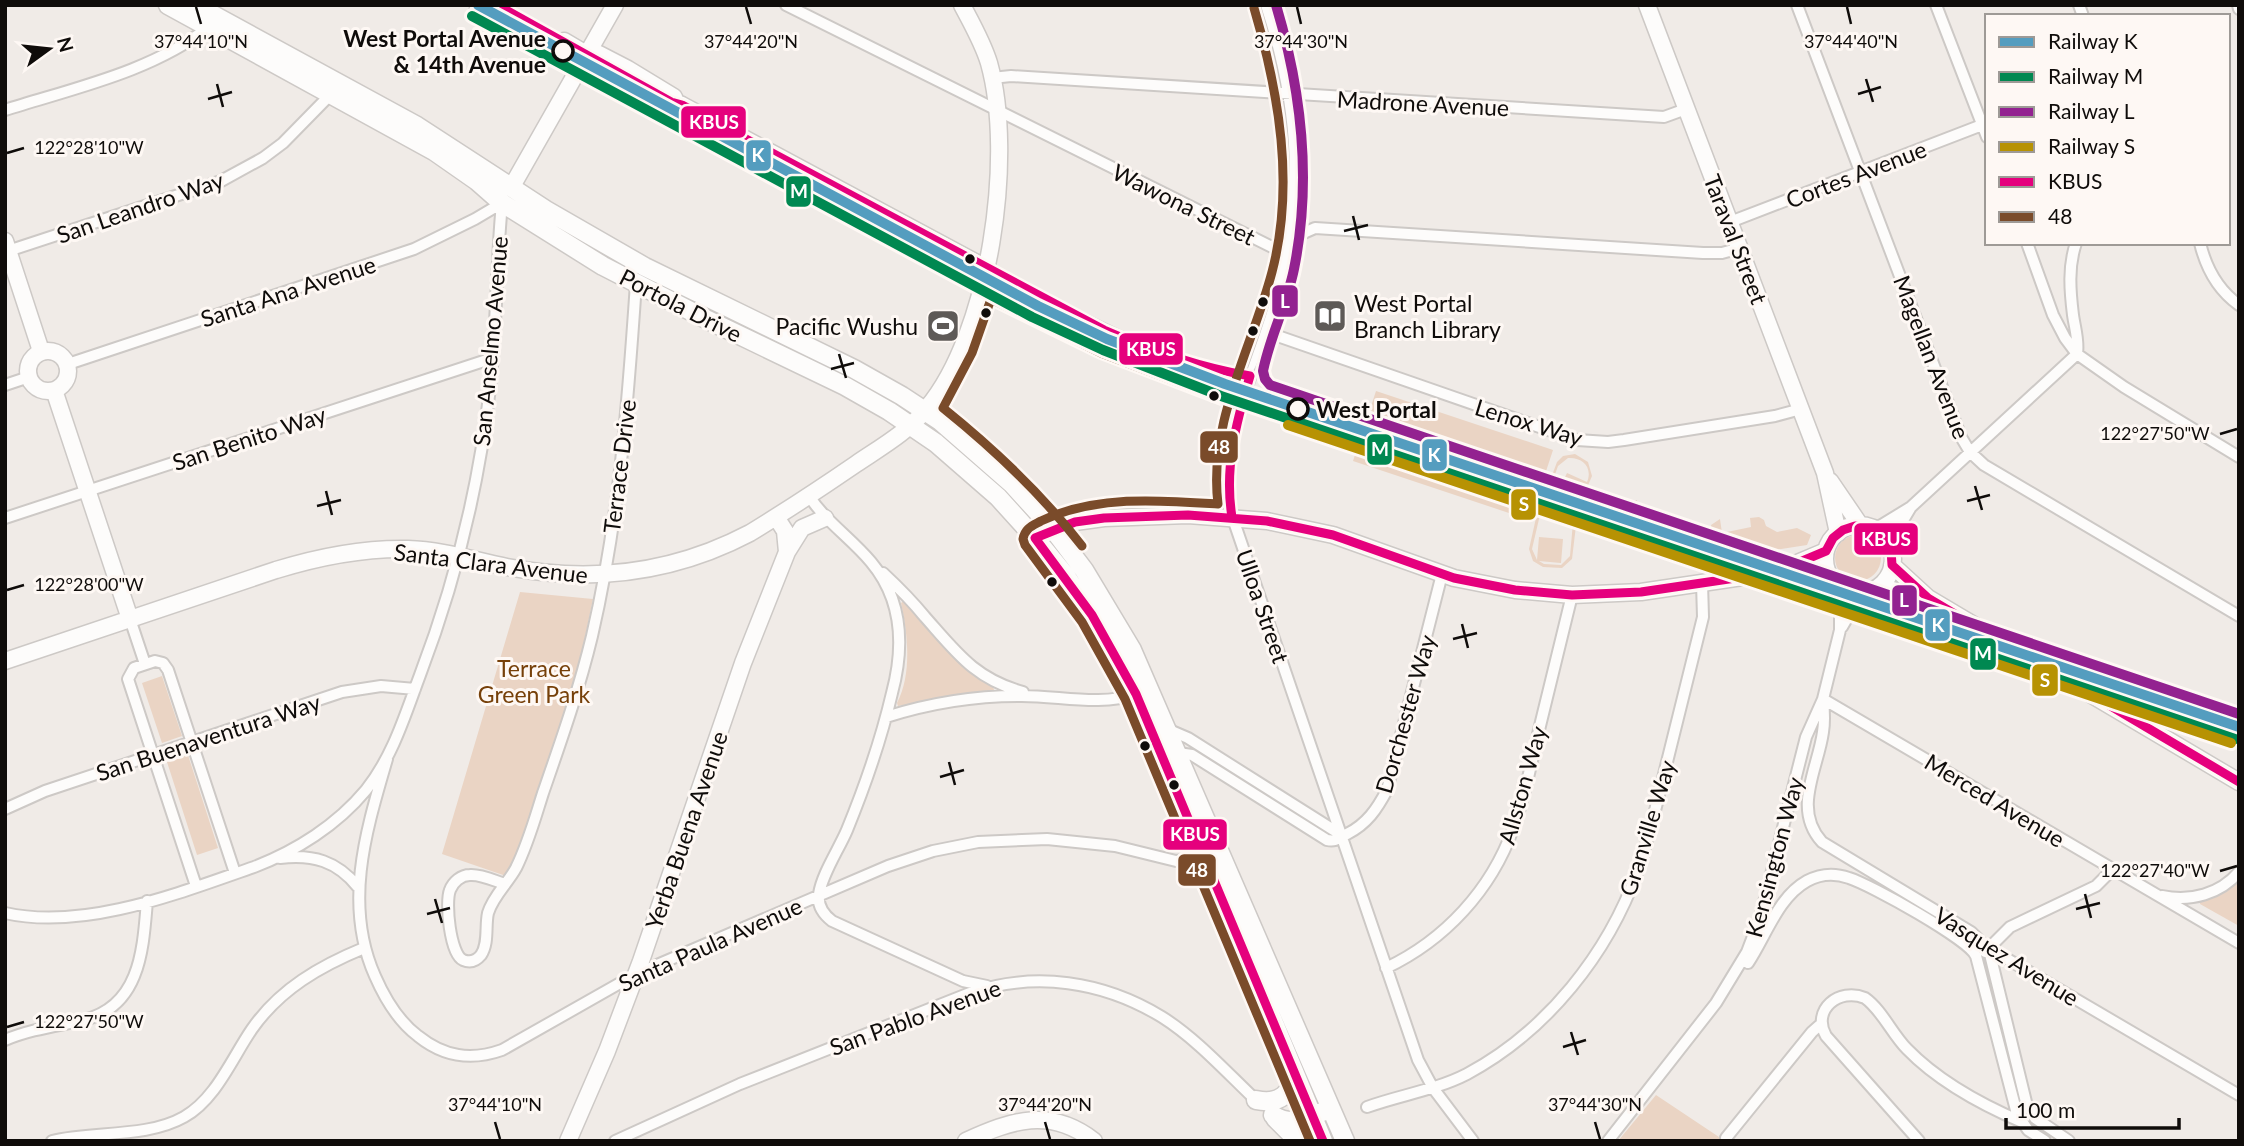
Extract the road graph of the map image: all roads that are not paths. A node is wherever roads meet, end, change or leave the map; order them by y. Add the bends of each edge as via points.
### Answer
1 (168, 5) edge
2 (195, 5) edge
3 (497, 5) edge
4 (615, 5) edge
5 (786, 5) edge
6 (962, 5) edge
7 (1266, 5) edge
8 (1647, 5) edge
9 (1797, 5) edge
10 (1936, 5) edge
11 (475, 7) edge
12 (214, 16) edge
13 (583, 58) junction
14 (992, 78) junction
15 (331, 93) junction
16 (1290, 94) junction
17 (1686, 109) junction
18 (5, 110) edge
19 (997, 111) junction
20 (1982, 125) junction
21 (1985, 132) edge
22 (1861, 172) junction
23 (507, 195) junction
24 (1730, 222) junction
25 (1290, 238) junction
26 (2028, 245) edge
27 (2076, 245) edge
28 (2201, 245) edge
29 (6, 248) edge
30 (1740, 248) junction
31 (985, 274) junction
32 (636, 284) junction
33 (2239, 305) edge
34 (1266, 332) junction
35 (41, 351) junction
36 (2077, 354) junction
37 (493, 359) junction
38 (68, 364) junction
39 (1250, 376) junction
40 (29, 377) junction
41 (5, 385) edge
42 (54, 390) junction
43 (1244, 396) junction
44 (1801, 409) junction
45 (926, 410) junction
46 (911, 425) junction
47 (1970, 453) junction
48 (2239, 457) edge
49 (1825, 473) junction
50 (88, 491) junction
51 (809, 496) junction
52 (1911, 507) junction
53 (776, 517) junction
54 (1232, 517) junction
55 (5, 518) edge
56 (825, 518) junction
57 (1867, 527) junction
58 (1054, 529) junction
59 (1838, 533) junction
60 (1035, 538) junction
61 (1889, 544) junction
62 (1826, 551) junction
63 (787, 552) junction
64 (458, 555) junction
65 (871, 562) junction
66 (1892, 565) junction
67 (1776, 572) junction
68 (1443, 574) junction
69 (604, 575) junction
70 (1835, 582) junction
71 (1702, 583) junction
72 (1880, 587) junction
73 (1861, 594) junction
74 (1572, 595) junction
75 (1928, 598) junction
76 (2239, 616) edge
77 (130, 619) junction
78 (1840, 630) junction
79 (5, 661) edge
80 (145, 664) junction
81 (415, 689) junction
82 (1136, 694) junction
83 (1041, 696) junction
84 (1824, 699) junction
85 (886, 717) junction
86 (1167, 729) junction
87 (192, 742) junction
88 (1178, 753) junction
89 (152, 755) junction
90 (387, 759) junction
91 (2239, 782) edge
92 (5, 809) edge
93 (1814, 833) joint
94 (1343, 836) junction
95 (1205, 857) junction
96 (272, 859) junction
97 (360, 860) joint
98 (2113, 869) junction
99 (2239, 872) edge
100 (235, 873) junction
101 (505, 884) junction
102 (195, 886) junction
103 (358, 887) junction
104 (2155, 894) junction
105 (819, 895) junction
106 (148, 901) junction
107 (5, 913) edge
108 (2239, 943) edge
109 (364, 948) junction
110 (1989, 950) junction
111 (1976, 956) junction
112 (1386, 968) junction
113 (636, 974) junction
114 (991, 986) junction
115 (1716, 1003) junction
116 (1821, 1024) junction
117 (5, 1040) edge
118 (1294, 1070) junction
119 (1433, 1088) junction
120 (2239, 1095) edge
121 (1256, 1100) junction
122 (1367, 1107) dead end
123 (1331, 1108) junction
124 (1272, 1115) junction
125 (1313, 1116) junction
126 (2022, 1122) junction
127 (1726, 1138) dead end
128 (52, 1141) edge
129 (568, 1141) edge
130 (615, 1141) edge
131 (966, 1141) edge
132 (1094, 1141) edge
133 (1297, 1141) edge
134 (1323, 1141) edge
135 (1345, 1141) edge
136 (1473, 1141) edge
137 (1608, 1141) edge
138 (1919, 1141) edge
139 (2045, 1141) edge
140 (2069, 1141) edge

1 - 12 main road, Portola Drive
2 - 12 main road, Portola Drive
3 - 13 street
4 - 13 street
5 - 19 street, Wawona Street
6 - 14 street, Santa Clara Avenue via 984,48
7 - 16 street, Ulloa Street
8 - 17 street, Taraval Street
9 - 22 street, Magellan Avenue
10 - 20 street
11 - 13 street
12 - 15 main road, Portola Drive
12 - 18 street via 190,41 158,59
12 - 23 main road, Portola Drive via 417,126
13 - 23 street
13 - 31 street
13 - 31 street via 600,54 628,69 682,105
14 - 16 street, Madrone Avenue
14 - 19 street, Santa Clara Avenue
15 - 23 main road, Portola Drive
15 - 29 street, San Leandro Way via 283,143 221,181
16 - 17 street, Madrone Avenue via 1664,117
16 - 25 street, Ulloa Street via 1296,179
17 - 24 street, Taraval Street
19 - 25 street, Wawona Street via 1272,247
19 - 31 street, Santa Clara Avenue via 998,194
20 - 21 street
20 - 22 street, Cortes Avenue
22 - 24 street, Cortes Avenue
22 - 47 street, Magellan Avenue
23 - 32 main road, Portola Drive via 570,247
23 - 37 street, San Anselmo Avenue
23 - 38 street, Santa Ana Avenue via 475,219 414,249
23 - 45 main road, Portola Drive via 854,369
24 - 30 street, Taraval Street
25 - 30 street, Wawona Street via 1315,228 1703,253
25 - 34 street, Ulloa Street
26 - 36 street via 2053,315
27 - 36 street via 2070,268
28 - 33 street via 2210,272 2228,298
29 - 35 street
30 - 44 street, Taraval Street
31 - 39 street via 1139,344 1214,371
31 - 43 street via 1105,342
31 - 45 street, Santa Clara Avenue via 959,352
32 - 46 main road, Portola Drive via 845,386
32 - 69 street, Terrace Drive via 626,420
34 - 39 street, Ulloa Street
34 - 44 street, Lenox Way via 1577,440 1624,440
35 - 38 street via 57,352
35 - 40 street via 30,362
36 - 47 street
36 - 48 street
37 - 50 street, San Benito Way
37 - 64 street, San Anselmo Avenue via 481,452
38 - 42 street via 66,380
39 - 43 street, Ulloa Street
40 - 41 street
40 - 42 street via 39,389
42 - 50 street
43 - 54 street, Ulloa Street via 1228,468
44 - 49 street, Taraval Street
45 - 46 street, Santa Clara Avenue
45 - 58 main road, Portola Drive via 992,465
46 - 51 street, Santa Clara Avenue
46 - 60 main road, Portola Drive via 978,479
47 - 52 street
47 - 76 street, Magellan Avenue
49 - 57 street, Taraval Street
49 - 59 street, Taraval Street
50 - 55 street, San Benito Way
50 - 77 street
51 - 53 street, Santa Clara Avenue
51 - 56 street
52 - 57 street
52 - 61 street
53 - 63 street via 785,531
53 - 69 street, Santa Clara Avenue via 701,556
54 - 58 street via 1104,517
54 - 68 street via 1333,535
54 - 94 street, Ulloa Street
56 - 63 street, Yerba Buena Avenue via 802,528
56 - 65 street
57 - 59 street
57 - 61 street
58 - 60 street
58 - 86 main road, Portola Drive via 1120,628
59 - 62 street
60 - 82 main road, Portola Drive via 1093,615
61 - 66 street
62 - 67 street
62 - 70 street via 1825,564
63 - 113 street, Yerba Buena Avenue via 743,663
64 - 69 street, Santa Clara Avenue via 529,571
64 - 77 street, Santa Clara Avenue via 405,549 324,557
64 - 81 street, San Anselmo Avenue
65 - 83 street via 978,673 1009,689
65 - 85 street via 890,593 899,631 897,670
66 - 72 street
66 - 75 street
67 - 70 street
67 - 71 street
68 - 74 street via 1506,589
68 - 94 street, Dorchester Way via 1387,790 1370,818
69 - 101 street, Terrace Drive via 576,695 527,842
70 - 73 street
70 - 78 street, Kensington Way
71 - 74 street
71 - 119 street, Granville Way via 1703,617 1653,819 1619,914 1581,975 1535,1025 1485,1064
72 - 73 street
72 - 75 street
73 - 78 street, Kensington Way
74 - 112 street, Allston Way via 1520,807 1506,846 1461,914 1418,951
75 - 91 street
77 - 79 street, Santa Clara Avenue
77 - 80 street
78 - 84 street, Kensington Way
80 - 87 street via 159,661 166,666
80 - 89 street via 131,671 128,679
81 - 87 street, San Buenaventura Way via 362,687
81 - 90 street, San Anselmo Avenue
82 - 83 street via 1107,701
82 - 95 main road, Portola Drive
83 - 85 street via 967,700
84 - 93 street, Kensington Way via 1823,734 1807,802
84 - 98 street, Merced Avenue
84 - 115 street, Kensington Way via 1805,737 1760,918 1738,970
85 - 105 street via 858,805
86 - 88 main road, Portola Drive
86 - 94 street
87 - 89 street, San Buenaventura Way
87 - 100 street
88 - 94 street via 1192,755 1327,840
88 - 123 main road, Portola Drive
89 - 92 street, San Buenaventura Way
89 - 102 street
90 - 96 street, San Anselmo Avenue via 334,822
90 - 97 street, San Anselmo Avenue
93 - 110 street, Vasquez Avenue via 1830,849 1971,932
94 - 112 street, Ulloa Street
95 - 105 street, Santa Paula Avenue via 1175,861 1115,846 1047,839 978,842 911,857
95 - 118 main road, Portola Drive
96 - 100 street, San Anselmo Avenue
96 - 103 street, San Anselmo Avenue via 326,861 339,867
97 - 103 street, Santa Paula Avenue
98 - 104 street, Merced Avenue
98 - 110 street via 2096,886 2010,927
99 - 104 street via 2206,894 2185,898
100 - 102 street, San Anselmo Avenue
101 - 101 street, Terrace Drive via 469,874 449,890 452,945 463,960 480,957 488,914
102 - 106 street, San Anselmo Avenue
103 - 109 street, Santa Paula Avenue
104 - 108 street, Merced Avenue
105 - 113 street, Santa Paula Avenue
105 - 114 street via 822,911 832,921 963,981
106 - 107 street, San Anselmo Avenue via 82,916 36,918
106 - 117 street via 136,976 119,1000 97,1016
109 - 113 street, Santa Paula Avenue via 378,985 400,1019 430,1046 457,1056 502,1051
109 - 128 street via 323,966 276,1000 210,1095 187,1116 159,1127
110 - 111 street
110 - 120 street, Vasquez Avenue
110 - 140 street via 2026,1102 2035,1118
111 - 115 street, Vasquez Avenue via 1959,938 1863,884 1821,875 1787,898 1756,951
111 - 126 street
112 - 119 street, Ulloa Street via 1418,1060
113 - 129 street, Yerba Buena Avenue
114 - 121 street, San Pablo Avenue via 1070,982 1126,998 1180,1031
114 - 130 street, San Pablo Avenue via 785,1065
115 - 137 street, Kensington Way
116 - 126 street via 1824,1012 1836,999 1854,994 1865,998 1927,1068
116 - 127 street
116 - 138 street via 1833,1045
118 - 121 main road via 1292,1086 1283,1097 1271,1102
118 - 125 main road, Portola Drive
119 - 122 street, Granville Way
119 - 136 street, Ulloa Street
121 - 124 street, San Pablo Avenue
123 - 125 main road
123 - 135 main road, Portola Drive
124 - 125 main road via 1291,1122
124 - 133 main road
125 - 134 main road, Portola Drive
126 - 139 street
131 - 132 street via 1007,1124 1040,1119 1072,1127

